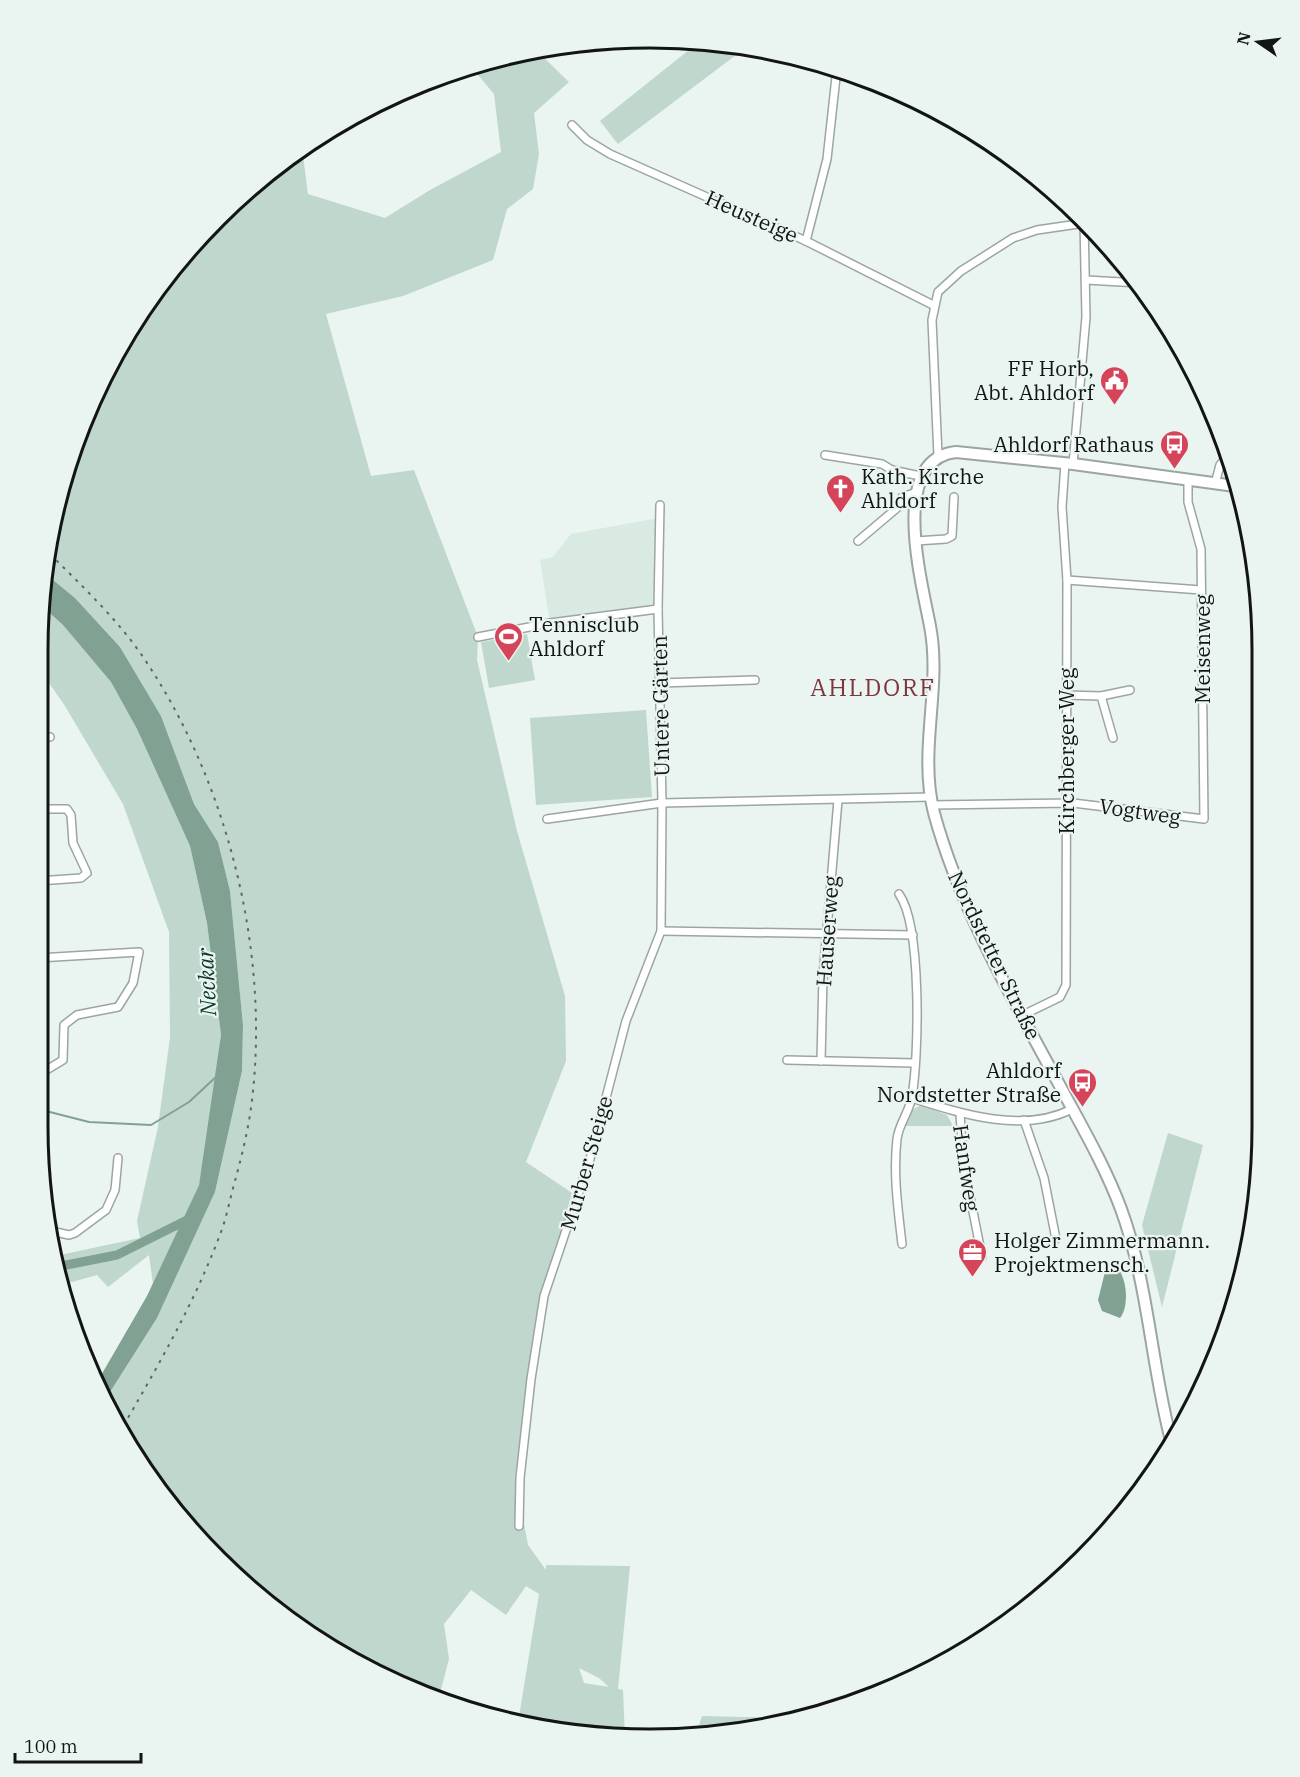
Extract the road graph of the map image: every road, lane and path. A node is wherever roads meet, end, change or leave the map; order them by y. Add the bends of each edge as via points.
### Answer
1 (836, 78) edge
2 (572, 125) dead end
3 (1075, 223) edge
4 (1084, 233) edge
5 (806, 241) junction
6 (1086, 280) junction
7 (1127, 282) edge
8 (933, 305) junction
9 (825, 455) dead end
10 (938, 456) junction
11 (1069, 463) junction
12 (1222, 463) edge
13 (920, 476) junction
14 (1188, 480) junction
15 (1215, 484) junction
16 (1228, 485) edge
17 (917, 492) junction
18 (954, 497) dead end
19 (660, 505) dead end
20 (858, 541) dead end
21 (916, 541) junction
22 (1067, 580) junction
23 (1201, 590) junction
24 (658, 609) junction
25 (478, 638) dead end
26 (755, 680) dead end
27 (660, 683) junction
28 (1130, 690) dead end
29 (1066, 695) junction
30 (1101, 696) junction
31 (1113, 738) dead end
32 (838, 800) junction
33 (932, 801) junction
34 (1065, 802) junction
35 (662, 803) junction
36 (48, 809) edge
37 (547, 819) dead end
38 (1204, 819) joint
39 (48, 880) edge
40 (899, 894) dead end
41 (661, 930) junction
42 (826, 933) junction
43 (913, 935) junction
44 (48, 957) edge
45 (1023, 1015) junction
46 (787, 1060) dead end
47 (821, 1061) junction
48 (914, 1063) junction
49 (48, 1069) edge
50 (912, 1098) junction
51 (1072, 1109) junction
52 (960, 1113) junction
53 (1024, 1120) junction
54 (118, 1158) dead end
55 (58, 1233) edge
56 (1056, 1239) dead end
57 (902, 1244) dead end
58 (982, 1257) dead end
59 (1169, 1431) edge
60 (519, 1526) dead end

1 - 5 street via 828,149
2 - 5 street, Heusteige via 587,141 610,154
3 - 8 street via 1037,230 1003,243 943,286
4 - 6 street, Kirchberger Weg
5 - 8 street, Heusteige
6 - 7 street
6 - 11 street, Kirchberger Weg via 1086,317
8 - 10 street
9 - 13 street via 882,464
10 - 11 street via 963,452
10 - 13 street
11 - 14 street
11 - 22 street, Kirchberger Weg via 1062,507
12 - 15 street
13 - 17 street, Nordstetter Straße
14 - 15 street
14 - 23 street, Meisenweg via 1188,502 1201,549
15 - 16 street
17 - 20 street via 902,497 897,508
17 - 21 street, Nordstetter Straße
18 - 21 street via 952,536
19 - 24 street, Untere Gärten
21 - 33 street, Nordstetter Straße via 933,649 927,752
22 - 23 street
22 - 29 street, Kirchberger Weg
23 - 38 street, Meisenweg
24 - 25 street, Untere Gärten via 550,623
24 - 27 street, Untere Gärten
26 - 27 street
27 - 35 street, Untere Gärten
28 - 30 street
29 - 30 street
29 - 34 street, Kirchberger Weg
30 - 31 street
32 - 33 street
32 - 35 street
32 - 42 street, Hauserweg
33 - 34 street, Vogtweg
33 - 45 street, Nordstetter Straße via 963,896
34 - 38 street, Vogtweg
34 - 45 street, Kirchberger Weg via 1066,985 1060,997
35 - 37 street
35 - 41 street, Murber Steige
36 - 39 street via 67,809 71,815 73,843 87,873 81,878
40 - 43 street via 906,903
41 - 42 street
41 - 60 street, Murber Steige via 626,1021 587,1169 544,1296 528,1402
42 - 43 street
42 - 47 street, Hauserweg
43 - 48 street
44 - 49 street via 139,952 133,983 118,1007 78,1015 64,1025 63,1060
45 - 51 street, Nordstetter Straße
46 - 47 street
47 - 48 street
48 - 50 street
50 - 52 street
50 - 57 street via 900,1123 896,1150
51 - 53 street via 1051,1118
51 - 59 street, Nordstetter Straße via 1097,1153 1121,1210 1143,1288
52 - 53 street
52 - 58 street, Hanfweg via 963,1161
53 - 56 street via 1043,1173
54 - 55 street via 115,1190 106,1210 69,1236

